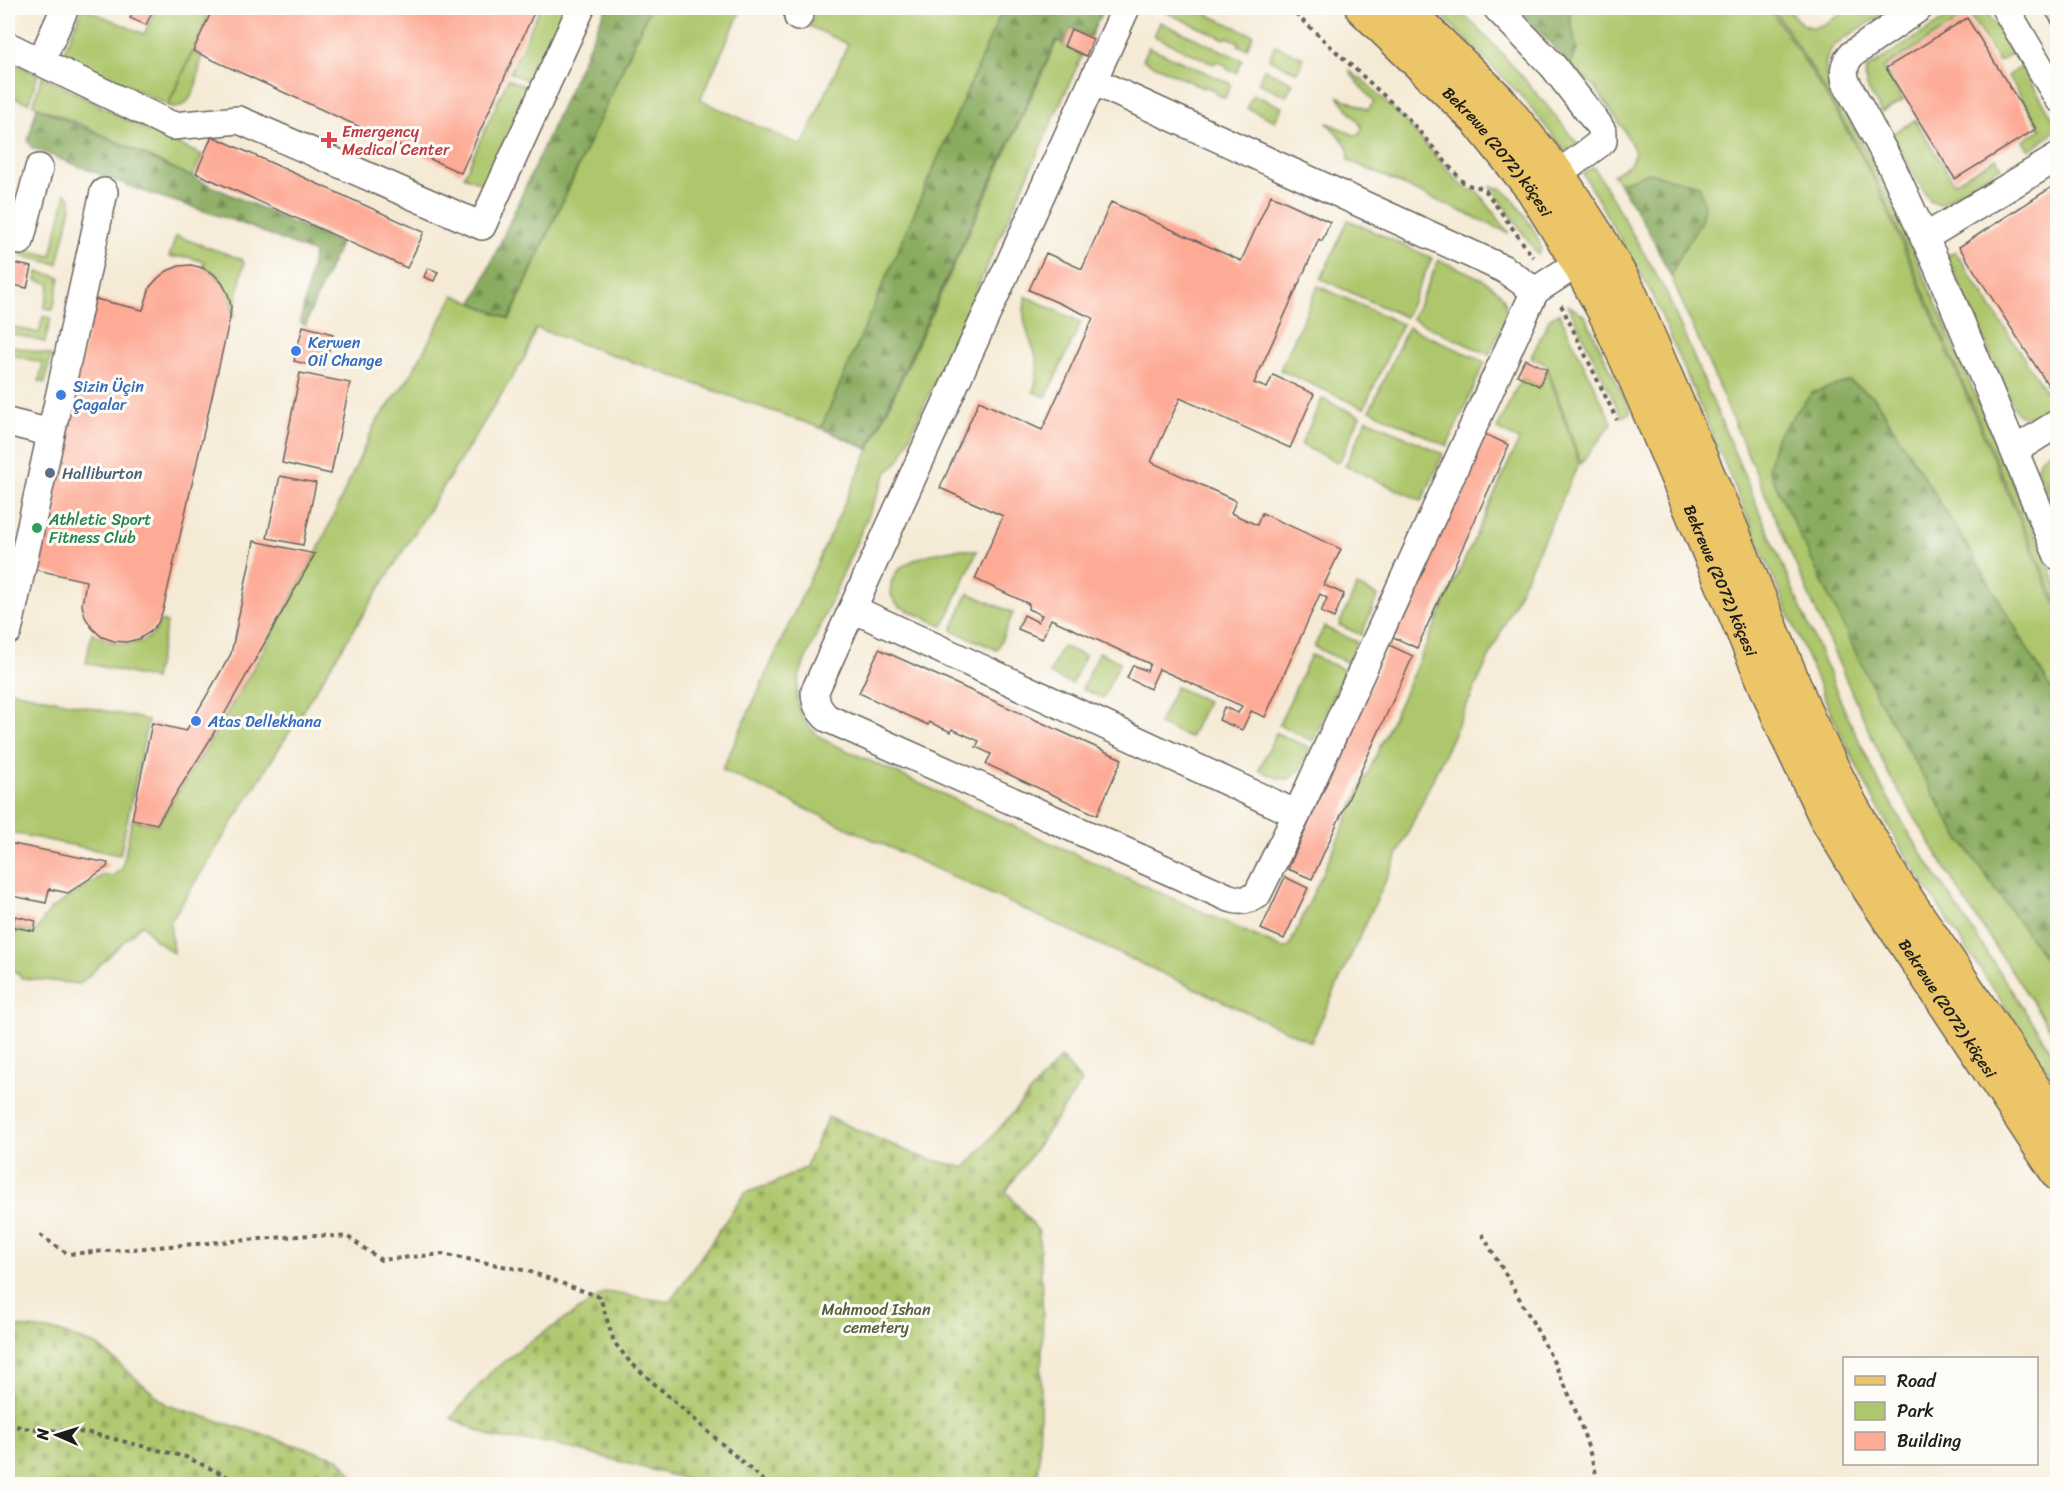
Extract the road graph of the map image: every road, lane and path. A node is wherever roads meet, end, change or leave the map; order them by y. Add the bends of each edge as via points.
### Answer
1 (65, 8) edge
2 (581, 8) edge
3 (1126, 8) edge
4 (1289, 8) edge
5 (1362, 8) edge
6 (1404, 8) edge
7 (1497, 8) edge
8 (1919, 8) edge
9 (2005, 8) edge
10 (8, 46) edge
11 (41, 61) junction
12 (1093, 81) junction
13 (2058, 98) edge
14 (2058, 157) edge
15 (39, 168) dead end
16 (1558, 174) junction
17 (104, 192) dead end
18 (1924, 238) junction
19 (20, 241) dead end
20 (1578, 263) junction
21 (1542, 287) junction
22 (1617, 420) dead end
23 (8, 422) edge
24 (2058, 423) edge
25 (51, 432) junction
26 (2015, 450) junction
27 (2058, 556) edge
28 (853, 609) junction
29 (8, 631) edge
30 (1297, 814) junction
31 (2058, 1124) edge
32 (2058, 1174) edge
33 (1482, 1234) dead end
34 (40, 1235) dead end
35 (8, 1422) edge
36 (243, 1485) edge
37 (767, 1485) edge
38 (1599, 1485) edge

1 - 11 lane
2 - 11 lane via 482,226 239,120 173,126
3 - 12 lane
4 - 21 path via 1406,116 1463,182 1485,190 1534,258
5 - 20 main road, Bekrewe (2072) köçesi via 1476,119 1533,190
6 - 16 main road, Bekrewe (2072) köçesi via 1498,99
7 - 16 lane via 1552,66 1604,133 1603,141
8 - 18 lane via 1851,55 1843,73 1892,166
9 - 13 lane
10 - 11 lane
12 - 21 lane
12 - 28 lane
14 - 18 lane
15 - 19 lane
16 - 31 main road, Bekrewe (2072) köçesi via 1630,293 1809,722 1851,805 1892,877
17 - 25 lane
18 - 26 lane
20 - 21 lane
20 - 32 main road, Bekrewe (2072) köçesi via 1634,376 1826,818
21 - 22 path via 1564,309
21 - 30 lane
23 - 25 lane
24 - 26 lane
25 - 29 lane
26 - 27 lane
28 - 30 lane
28 - 30 lane via 815,691 815,701 826,718 1238,901 1257,895
33 - 38 path via 1566,1389
34 - 37 path via 68,1254 311,1235 348,1237 381,1260 442,1254 528,1271 600,1297 614,1342 630,1362
35 - 36 path via 22,1428 90,1433 186,1456

